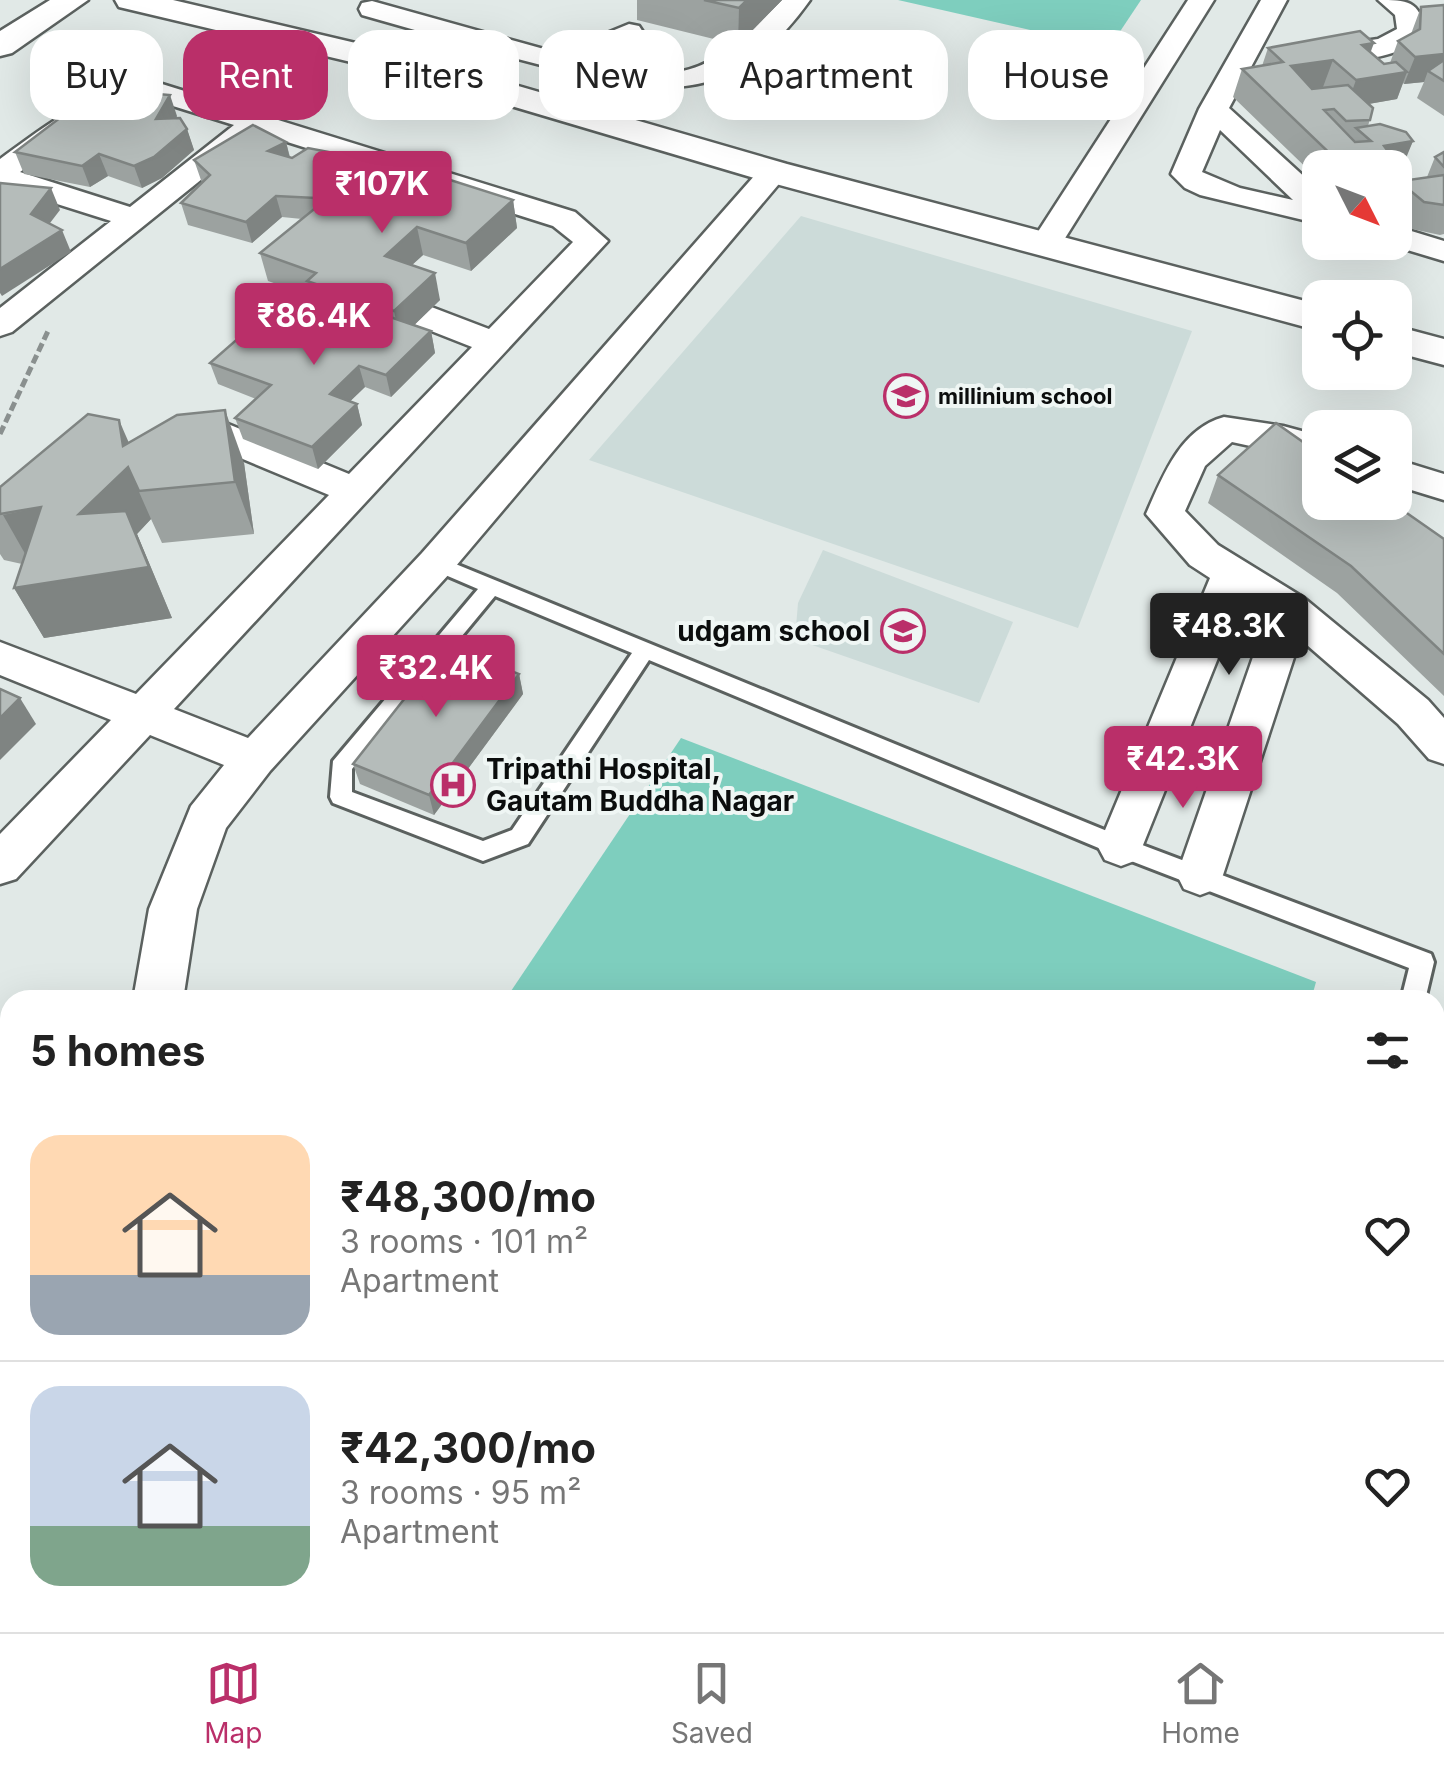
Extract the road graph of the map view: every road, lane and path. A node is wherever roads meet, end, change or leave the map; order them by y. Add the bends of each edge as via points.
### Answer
1 (16, 0) edge
2 (72, 0) edge
3 (131, 0) edge
4 (797, 0) edge
5 (1201, 0) edge
6 (1274, 0) edge
7 (1391, 0) edge
8 (372, 9) dead end
9 (0, 10) edge
10 (444, 30) edge
11 (0, 46) edge
12 (348, 51) edge
13 (1237, 67) junction
14 (684, 81) edge
15 (519, 97) edge
16 (1214, 109) junction
17 (255, 122) junction
18 (774, 172) junction
19 (0, 175) edge
20 (423, 175) junction
21 (1302, 195) edge
22 (393, 200) edge
23 (1302, 208) edge
24 (134, 218) junction
25 (1412, 241) edge
26 (1046, 244) junction
27 (1444, 250) edge
28 (363, 293) edge
29 (1302, 313) edge
30 (0, 325) edge
31 (48, 331) dead end
32 (496, 344) junction
33 (1412, 344) edge
34 (1444, 352) edge
35 (215, 433) edge
36 (0, 434) edge
37 (1302, 444) edge
38 (1412, 478) edge
39 (1444, 488) edge
40 (355, 491) junction
41 (436, 563) junction
42 (1233, 571) junction
43 (492, 586) junction
44 (1290, 608) junction
45 (645, 649) junction
46 (0, 658) edge
47 (142, 714) junction
48 (1444, 747) edge
49 (255, 759) junction
50 (1121, 847) junction
51 (0, 865) edge
52 (1200, 876) junction
53 (160, 990) edge
54 (1415, 990) edge

1 - 9 street
2 - 11 street
3 - 12 street
4 - 14 street via 734,64
5 - 26 street
6 - 13 street
7 - 13 street via 1408,12 1411,32 1385,46
8 - 10 street
13 - 16 street
15 - 18 street
16 - 21 street
16 - 23 street via 1186,174 1192,181
17 - 19 street via 162,93 120,95
17 - 20 street
17 - 24 street
18 - 26 street
18 - 41 street
19 - 24 street
20 - 22 street
20 - 32 street via 564,219 592,241
24 - 30 street
25 - 27 street
26 - 29 street
28 - 32 street
31 - 36 path
32 - 40 street
33 - 34 street
35 - 40 street
37 - 42 street via 1224,429 1189,460 1164,514 1204,554
38 - 39 street
40 - 47 street
41 - 43 lane
41 - 49 street
42 - 44 street
42 - 50 street
43 - 45 lane
43 - 45 lane via 341,767 340,798 483,851 520,837
44 - 48 street via 1413,712
44 - 52 street
45 - 50 lane
46 - 47 street
47 - 49 street
47 - 51 street
49 - 53 street via 207,819 173,909
50 - 52 lane
52 - 54 lane via 1422,962

